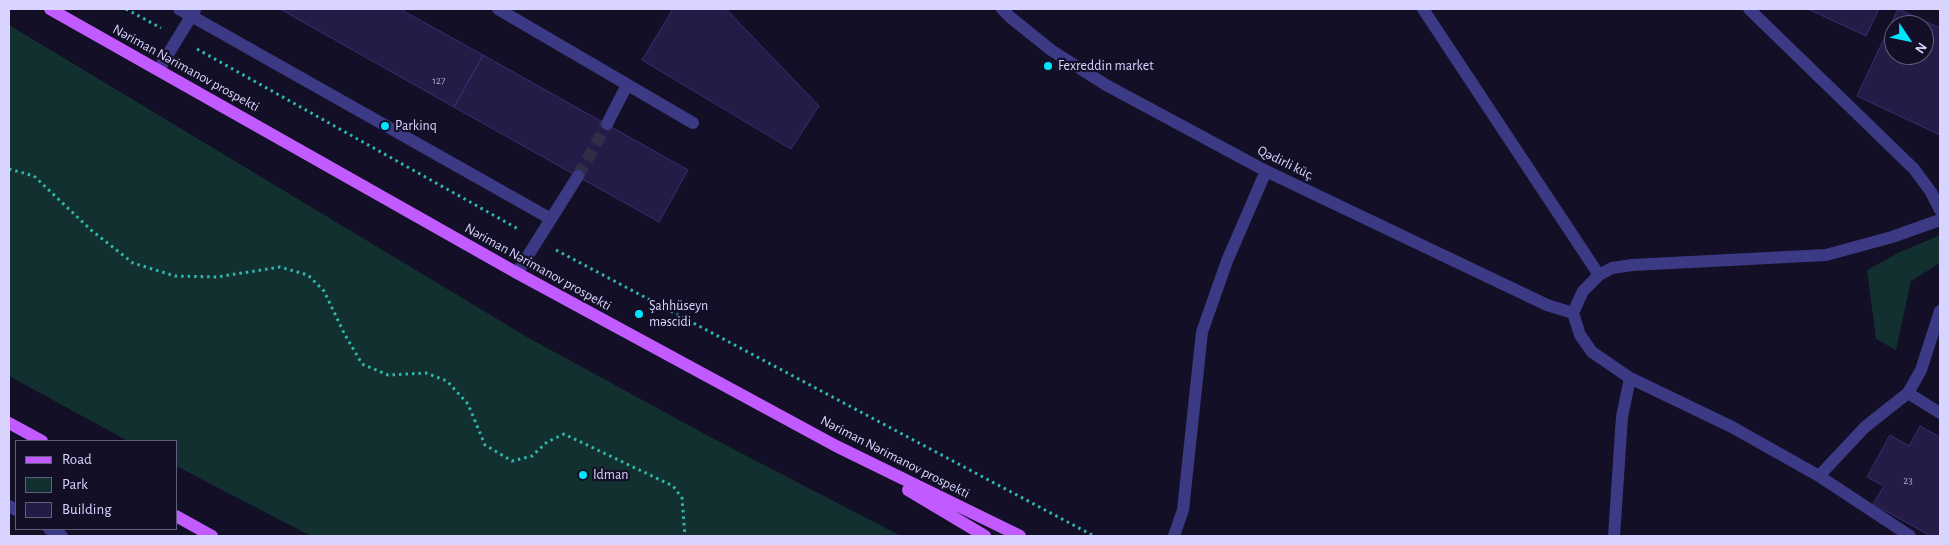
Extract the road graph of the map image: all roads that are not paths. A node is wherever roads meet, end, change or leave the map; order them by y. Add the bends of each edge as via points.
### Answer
1 (50, 9) edge
2 (179, 9) edge
3 (498, 9) edge
4 (1002, 9) edge
5 (1423, 9) edge
6 (1749, 9) edge
7 (194, 12) edge
8 (159, 70) junction
9 (627, 85) junction
10 (693, 123) dead end
11 (606, 124) tunnel mouth
12 (1266, 171) junction
13 (578, 176) tunnel mouth
14 (1940, 210) edge
15 (550, 219) junction
16 (1940, 220) edge
17 (517, 273) junction
18 (1599, 275) junction
19 (1940, 311) edge
20 (1573, 314) junction
21 (1630, 378) junction
22 (1908, 394) junction
23 (1940, 413) edge
24 (9, 423) edge
25 (40, 440) edge
26 (836, 446) junction
27 (1819, 476) junction
28 (178, 517) edge
29 (50, 530) edge
30 (62, 536) edge
31 (212, 536) edge
32 (985, 536) edge
33 (1020, 536) edge
34 (1174, 536) edge
35 (1614, 536) edge
36 (1910, 536) edge

1 - 8 main road, Nəriman Nərimanov prospekti
2 - 7 street
3 - 9 street
4 - 12 street, Qədirli küç. via 1051,50 1106,85
5 - 18 street
6 - 14 street via 1914,169
7 - 8 street
7 - 15 street
8 - 17 main road, Nəriman Nərimanov prospekti
9 - 10 street
9 - 11 street
12 - 20 street, Qədirli küç. via 1547,305
12 - 34 street via 1227,261 1202,332 1183,510
13 - 15 street
15 - 17 street
16 - 18 street via 1892,237 1826,254 1632,265 1612,268
17 - 26 main road, Nəriman Nərimanov prospekti
18 - 20 street via 1583,291
19 - 22 street via 1921,370
20 - 21 street via 1580,335 1592,352
21 - 27 street via 1732,427
21 - 35 street via 1622,416
22 - 23 street
22 - 27 street via 1866,427
24 - 25 main road
26 - 32 main road
26 - 33 main road, Nəriman Nərimanov prospekti
27 - 36 street
28 - 31 main road
29 - 30 street

